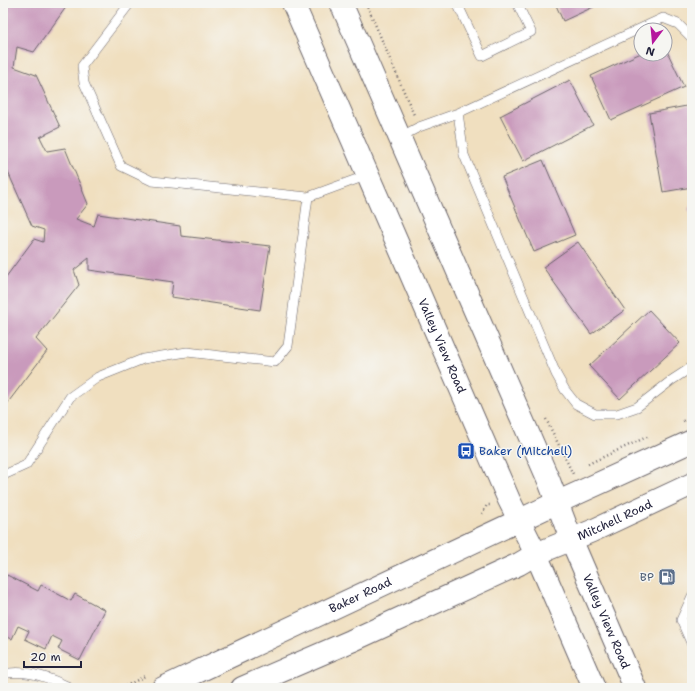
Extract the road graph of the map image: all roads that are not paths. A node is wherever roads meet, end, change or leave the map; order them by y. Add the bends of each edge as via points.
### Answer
1 (130, 3) edge
2 (293, 3) edge
3 (341, 3) edge
4 (457, 3) edge
5 (517, 3) edge
6 (692, 38) edge
7 (458, 113) junction
8 (400, 137) junction
9 (368, 175) junction
10 (308, 197) junction
11 (692, 367) edge
12 (692, 441) edge
13 (3, 472) edge
14 (692, 484) edge
15 (556, 503) junction
16 (519, 520) junction
17 (571, 539) junction
18 (536, 554) junction
19 (692, 596) edge
20 (692, 645) edge
21 (3, 674) edge
22 (67, 686) dead end
23 (163, 688) edge
24 (242, 688) edge
25 (594, 688) edge
26 (635, 688) edge

1 - 10 lane via 82,66 84,83 121,166 152,181
2 - 9 main road, Valley View Road
3 - 8 main road, Valley View Road
4 - 5 lane via 482,56 531,32
6 - 7 lane via 678,24 662,18
7 - 8 lane
7 - 11 lane via 464,155 556,374 576,404 595,414 616,414 637,407
8 - 15 main road, Valley View Road via 549,481
9 - 10 lane
9 - 16 main road, Valley View Road
10 - 13 lane via 288,346 275,362 187,352 143,359 98,377 70,397 26,465 6,474
12 - 15 main road
14 - 17 main road, Mitchell Road
15 - 16 main road, Baker Road
15 - 17 main road, Valley View Road
16 - 18 main road, Valley View Road
16 - 23 main road, Baker Road
17 - 18 main road, Mitchell Road
17 - 26 main road, Valley View Road
18 - 24 main road via 351,642
18 - 25 main road, Valley View Road
19 - 20 lane via 681,620
21 - 22 lane via 30,674 50,678

